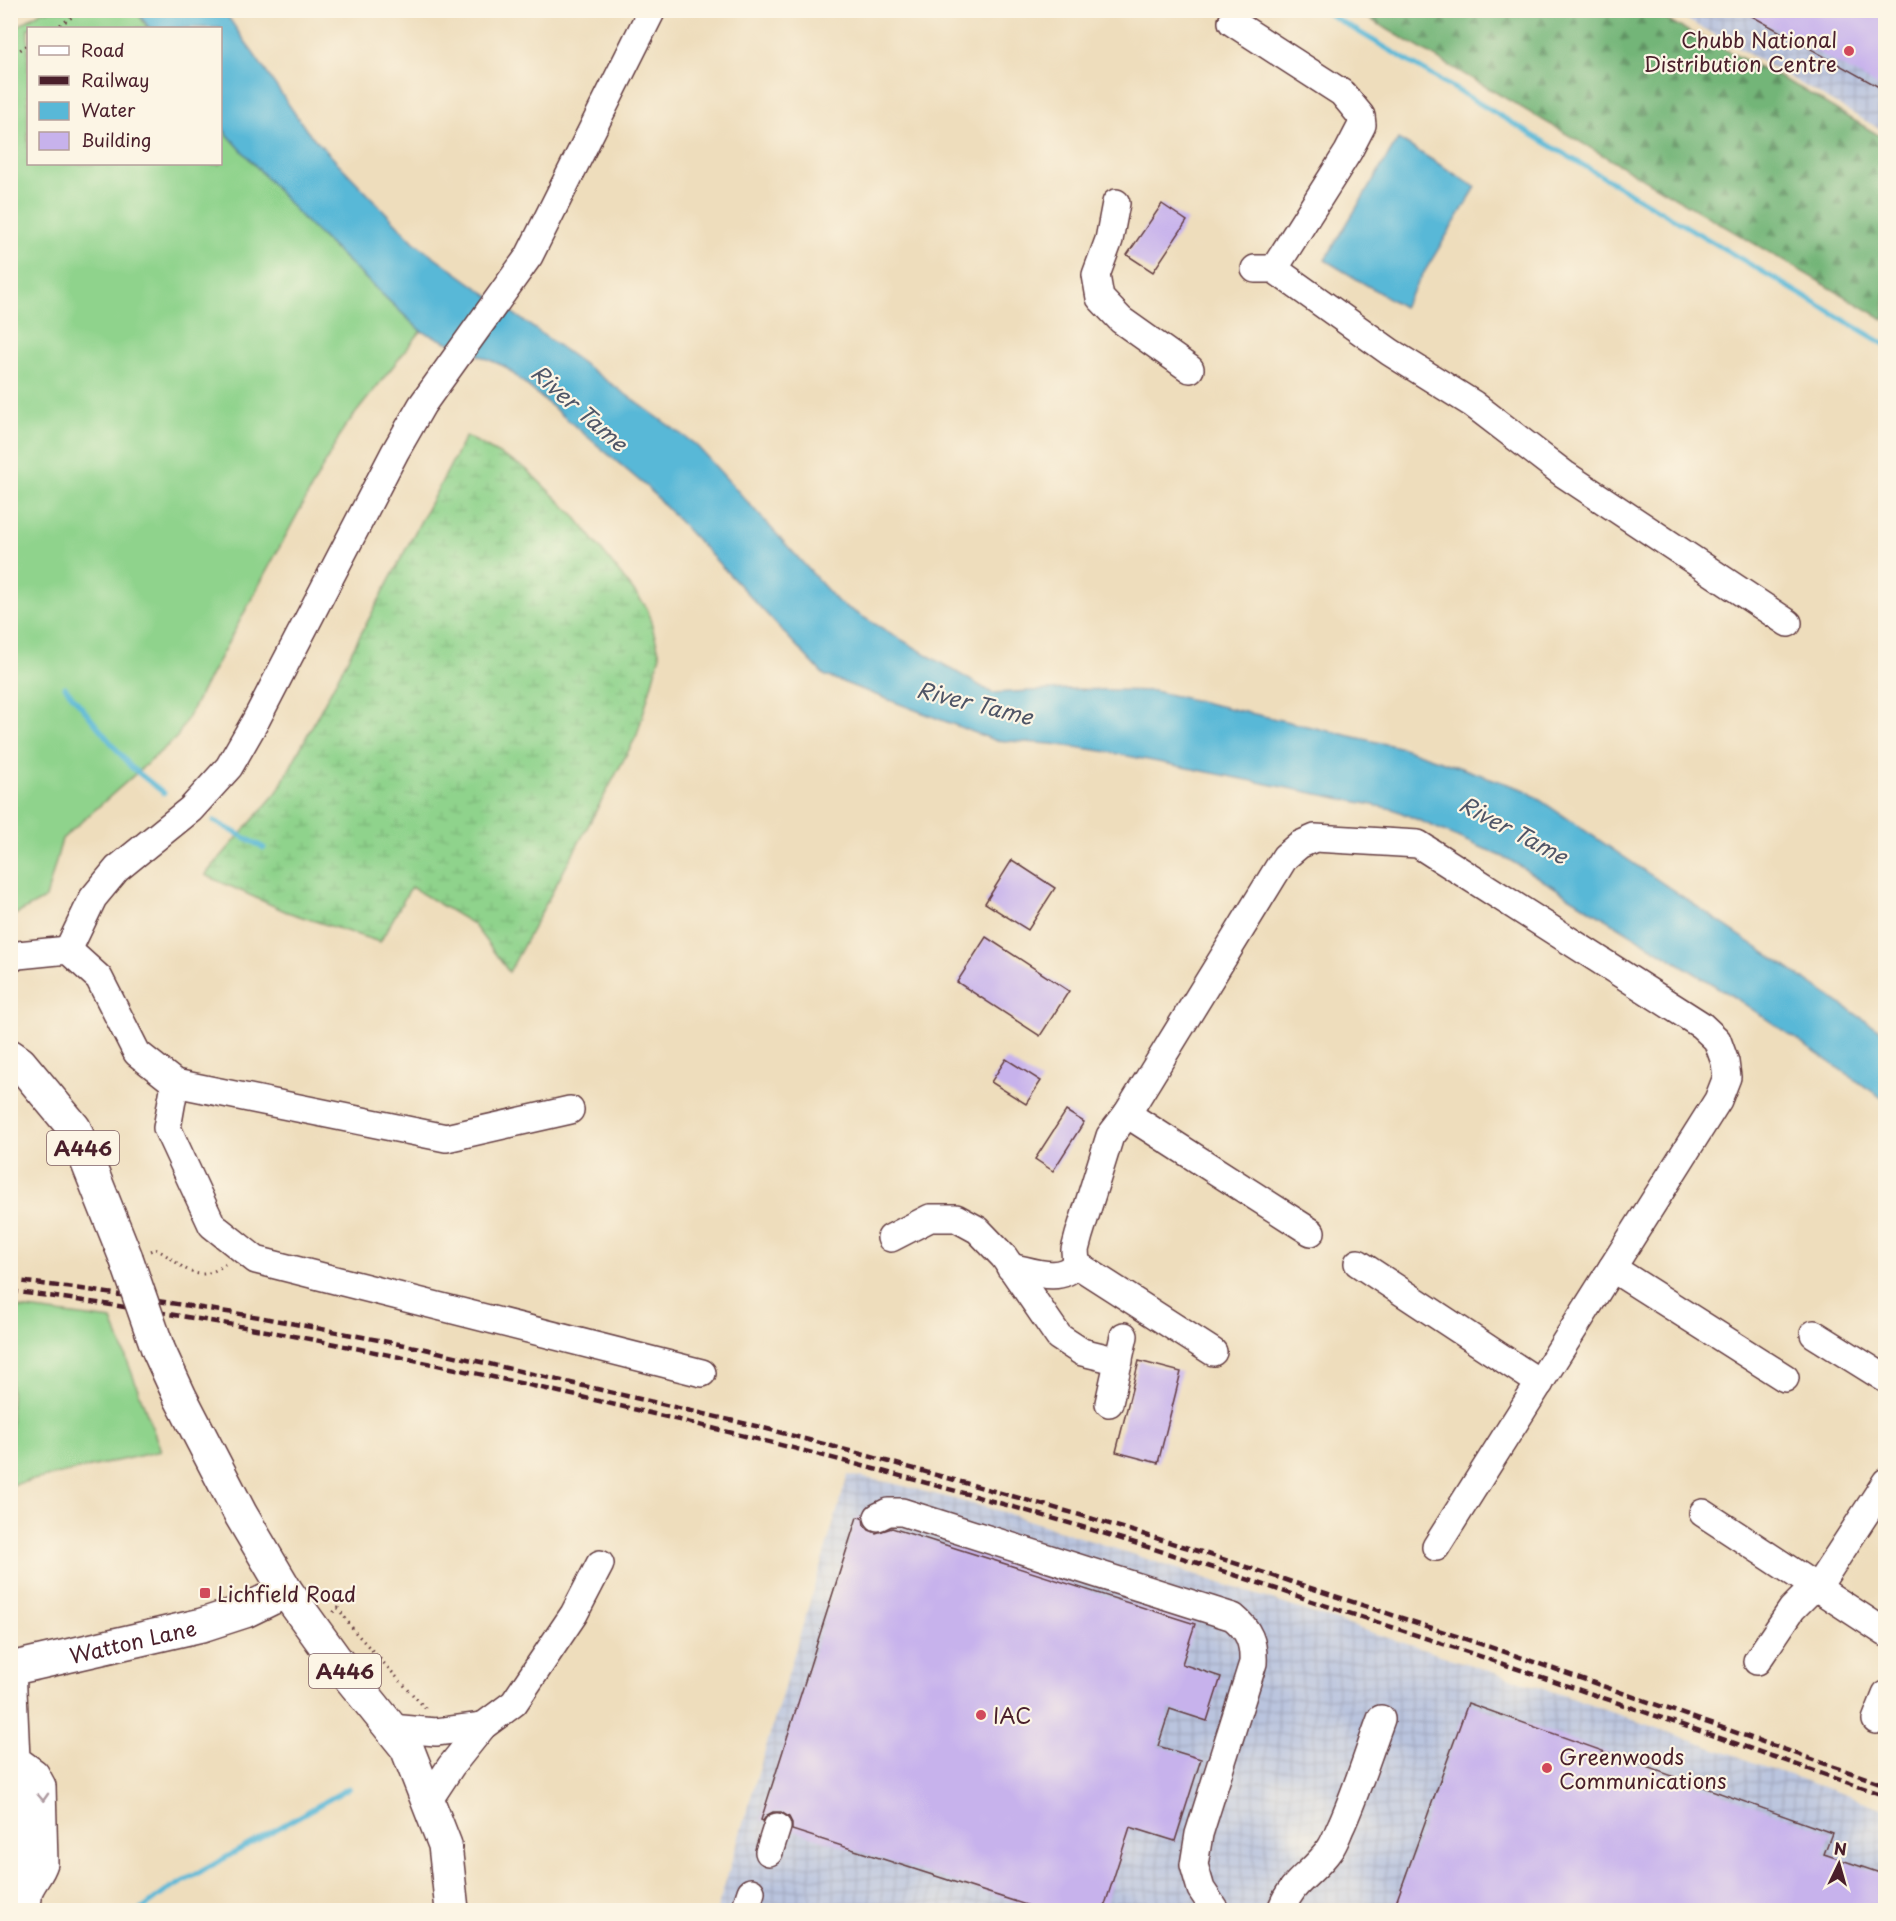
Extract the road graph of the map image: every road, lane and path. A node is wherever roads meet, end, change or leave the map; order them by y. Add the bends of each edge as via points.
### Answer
1 (83, 10) edge
2 (652, 10) edge
3 (1232, 22) dead end
4 (57, 27) edge
5 (27, 46) edge
6 (10, 56) edge
7 (1116, 203) dead end
8 (1190, 369) dead end
9 (1788, 623) dead end
10 (68, 950) junction
11 (13, 960) edge
12 (14, 1055) edge
13 (175, 1083) junction
14 (570, 1110) dead end
15 (1127, 1114) junction
16 (1311, 1232) dead end
17 (891, 1238) dead end
18 (243, 1249) junction
19 (138, 1259) junction
20 (1358, 1263) dead end
21 (1076, 1264) junction
22 (1010, 1267) junction
23 (1612, 1268) junction
24 (1814, 1334) dead end
25 (1213, 1352) dead end
26 (702, 1373) dead end
27 (1785, 1378) dead end
28 (1886, 1379) edge
29 (1540, 1383) junction
30 (1109, 1403) dead end
31 (1886, 1482) edge
32 (1703, 1513) dead end
33 (878, 1517) dead end
34 (1436, 1547) dead end
35 (600, 1564) dead end
36 (1815, 1586) junction
37 (286, 1591) junction
38 (1886, 1633) edge
39 (1757, 1661) dead end
40 (11, 1668) edge
41 (1886, 1695) edge
42 (1381, 1719) dead end
43 (1876, 1720) dead end
44 (483, 1726) junction
45 (391, 1728) junction
46 (16, 1759) edge
47 (428, 1801) junction
48 (23, 1895) edge
49 (452, 1911) edge
50 (1215, 1911) edge
51 (1281, 1911) edge

1 - 4 path
2 - 10 lane via 529,256 422,405 229,767 191,809 117,869 93,898
3 - 9 lane via 1342,93 1361,116 1362,125 1348,152 1264,269 1473,404 1564,474
5 - 6 path
7 - 8 lane via 1109,240 1096,275 1100,298 1121,320
10 - 11 lane
10 - 13 lane via 99,978 137,1053
12 - 19 main road, A446 via 74,1128
13 - 14 lane via 446,1138
13 - 18 lane via 167,1128 212,1225
15 - 16 lane
15 - 21 lane via 1110,1136 1075,1250
15 - 23 lane via 1285,857 1315,838 1418,844 1701,1025 1717,1040 1727,1077 1718,1100
17 - 22 lane via 930,1218 956,1218 978,1230
18 - 19 path via 222,1266 195,1275 155,1249
18 - 26 lane via 256,1260
19 - 37 main road, A446, bridge via 159,1349 180,1397 241,1515
20 - 29 lane
21 - 22 lane via 1057,1276
21 - 25 lane
22 - 30 lane via 1059,1337 1082,1352 1121,1349
23 - 27 lane
23 - 29 lane
24 - 28 lane
29 - 34 lane
31 - 36 lane
32 - 36 lane
33 - 50 lane via 902,1512 1233,1617 1243,1625 1254,1647 1253,1663 1199,1834 1194,1865 1201,1889
35 - 44 lane via 574,1614 514,1703
36 - 38 lane
36 - 39 lane via 1792,1609
37 - 40 main road, Watton Lane via 245,1611 202,1625
37 - 45 main road, A446
40 - 46 lane
41 - 43 lane
42 - 51 lane via 1331,1848 1297,1882
44 - 45 lane via 436,1732
44 - 47 lane
45 - 47 main road, A446 via 407,1748
46 -> 48 lane via 39,1779 44,1817 44,1863
47 - 49 main road, A446 via 445,1845

